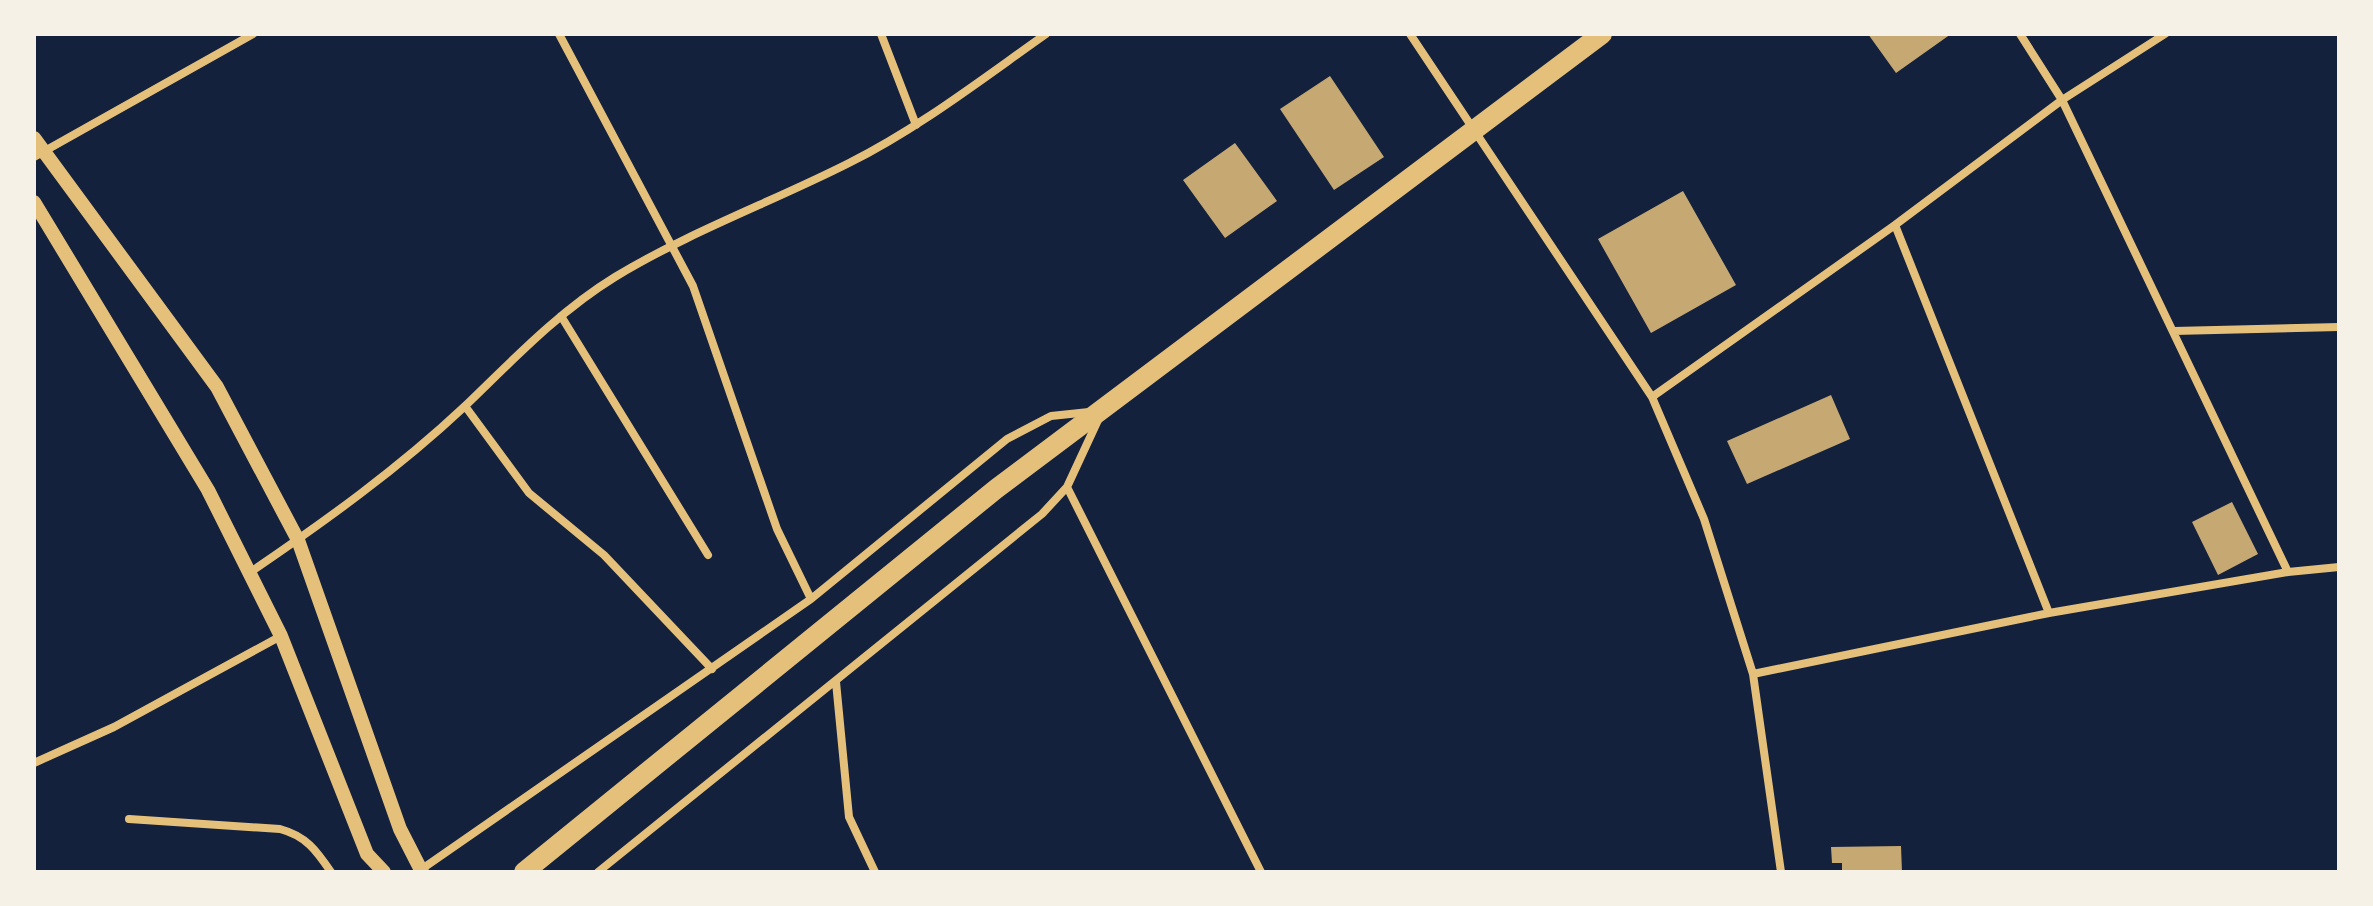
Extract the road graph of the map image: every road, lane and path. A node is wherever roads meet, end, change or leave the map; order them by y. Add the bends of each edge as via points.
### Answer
1 (253, 34) edge
2 (559, 34) edge
3 (881, 34) edge
4 (1046, 34) edge
5 (1410, 34) edge
6 (1602, 34) edge
7 (2020, 34) edge
8 (2165, 34) edge
9 (2062, 100) junction
10 (916, 125) junction
11 (1477, 131) junction
12 (34, 138) edge
13 (39, 154) edge
14 (34, 202) edge
15 (1895, 225) junction
16 (674, 247) junction
17 (561, 316) junction
18 (2339, 327) edge
19 (2174, 331) junction
20 (1652, 397) junction
21 (465, 406) junction
22 (1102, 410) junction
23 (1067, 487) junction
24 (298, 540) junction
25 (708, 555) dead end
26 (2339, 567) edge
27 (2288, 572) junction
28 (249, 573) junction
29 (811, 599) junction
30 (2049, 613) junction
31 (281, 636) junction
32 (712, 669) junction
33 (1753, 674) junction
34 (836, 682) junction
35 (34, 763) edge
36 (129, 819) dead end
37 (420, 871) edge
38 (331, 872) edge
39 (384, 872) edge
40 (524, 872) edge
41 (598, 872) edge
42 (875, 872) edge
43 (1261, 872) edge
44 (1781, 872) edge

1 - 13 street
2 - 16 street
3 - 10 street
4 - 10 street
5 - 11 street
6 - 11 main road
7 - 9 street
8 - 9 street
9 - 15 street
9 - 19 street
10 - 16 street
11 - 20 street
11 - 22 main road
12 - 13 street
13 - 24 street via 217,387
14 - 28 street via 208,490
15 - 20 street
15 - 30 street
16 - 17 street via 615,277
16 - 29 street via 693,286 777,529
17 - 21 street
17 - 25 street
18 - 19 street
19 - 27 street
20 - 33 street via 1704,519
21 - 24 street
21 - 32 street via 529,493 604,555
22 - 23 street
22 - 29 street via 1051,416 1029,425
22 - 40 main road via 996,489
23 - 34 street via 1042,514
23 - 43 street
24 - 28 street
24 - 37 street via 400,829
26 - 27 street
27 - 30 street
28 - 31 street
29 - 32 street
30 - 33 street
31 - 35 street via 114,727
31 - 39 street via 367,854
32 - 37 street
33 - 44 street
34 - 41 street
34 - 42 street via 849,817
36 - 38 street via 280,829 313,846

